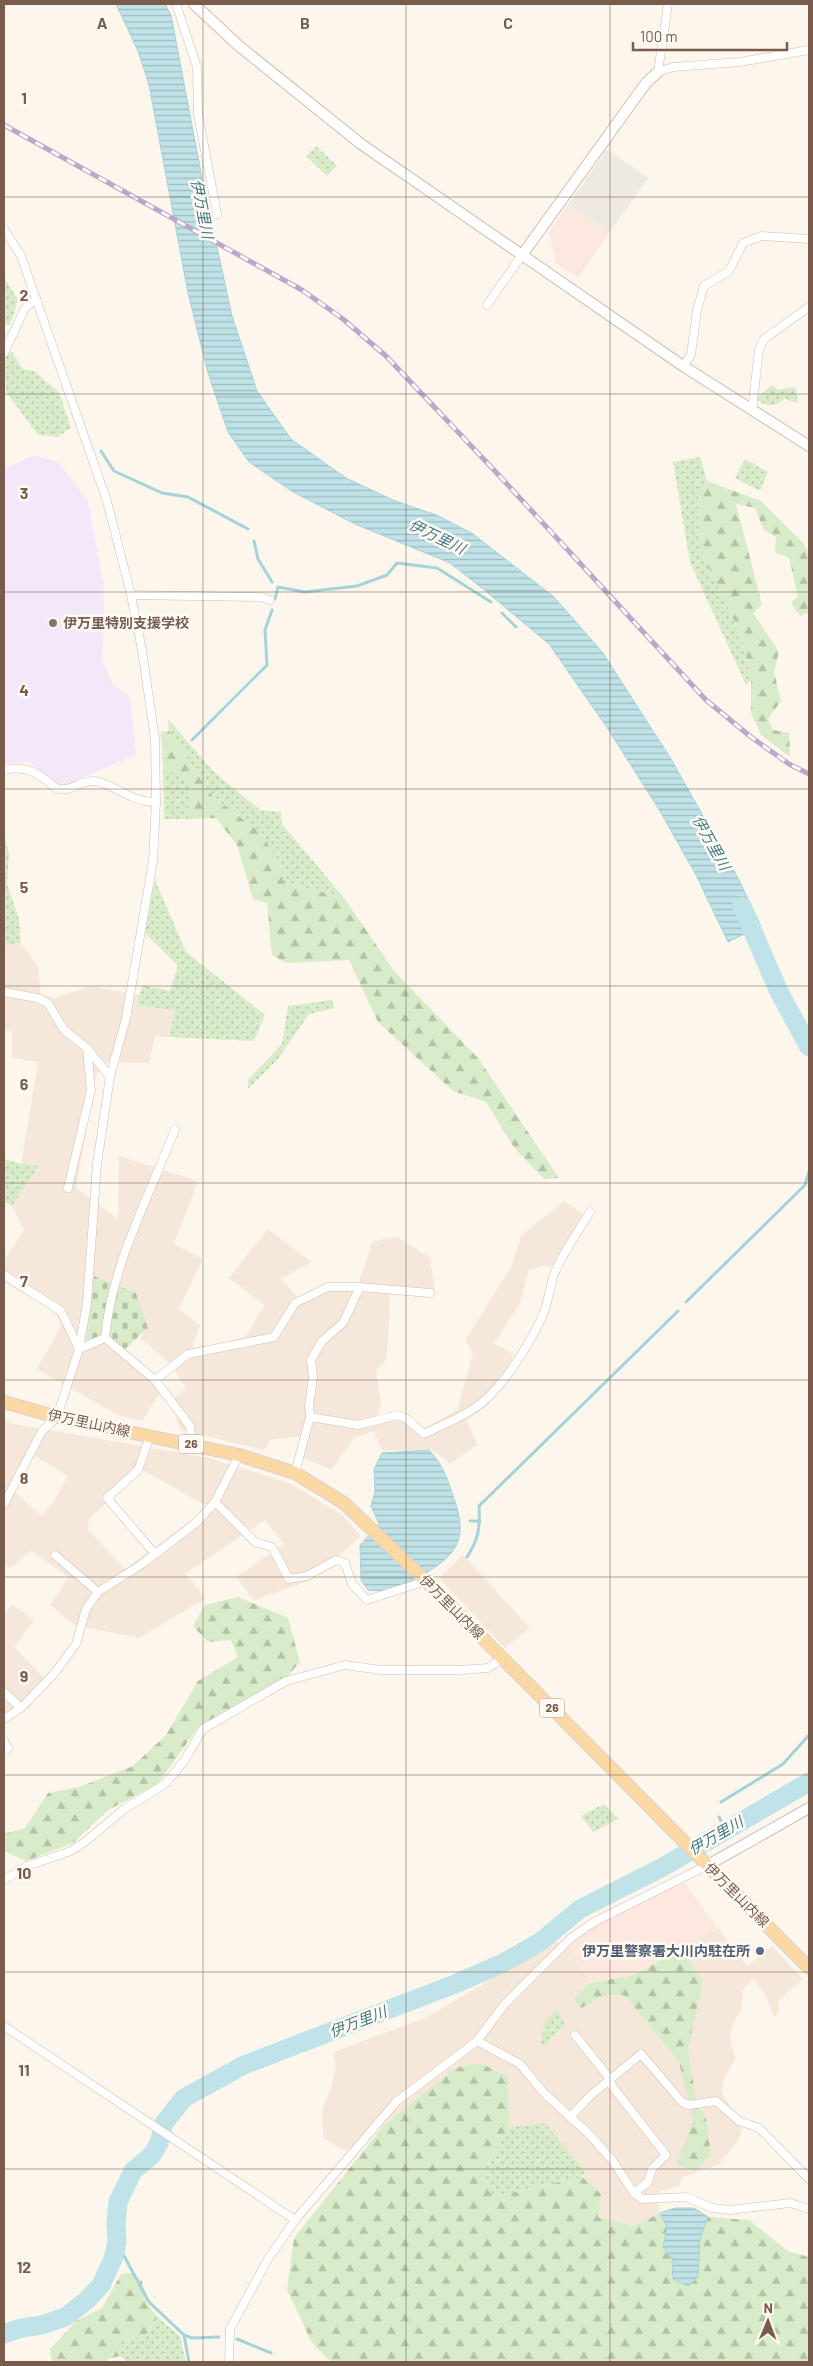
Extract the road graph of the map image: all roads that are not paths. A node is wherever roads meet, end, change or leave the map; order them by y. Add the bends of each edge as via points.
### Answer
1 (176, 4) edge
2 (194, 4) edge
3 (668, 4) edge
4 (809, 50) edge
5 (658, 72) junction
6 (217, 214) dead end
7 (4, 229) edge
8 (809, 239) edge
9 (522, 254) junction
10 (36, 299) junction
11 (487, 304) dead end
12 (809, 307) edge
13 (4, 353) edge
14 (683, 366) junction
15 (752, 410) junction
16 (809, 446) edge
17 (131, 596) junction
18 (270, 600) dead end
19 (4, 770) edge
20 (156, 802) junction
21 (4, 992) edge
22 (87, 1048) junction
23 (110, 1077) junction
24 (175, 1129) dead end
25 (68, 1188) dead end
26 (590, 1212) dead end
27 (4, 1275) edge
28 (360, 1287) junction
29 (430, 1293) dead end
30 (105, 1338) junction
31 (79, 1349) junction
32 (155, 1380) junction
33 (4, 1402) edge
34 (57, 1417) junction
35 (310, 1417) junction
36 (150, 1436) junction
37 (192, 1445) junction
38 (239, 1455) junction
39 (295, 1473) junction
40 (215, 1502) junction
41 (4, 1504) edge
42 (155, 1554) junction
43 (55, 1555) dead end
44 (426, 1581) junction
45 (98, 1592) junction
46 (503, 1658) junction
47 (4, 1692) edge
48 (21, 1708) junction
49 (4, 1719) edge
50 (809, 1808) edge
51 (706, 1864) junction
52 (4, 1880) edge
53 (809, 1968) edge
54 (4, 2026) edge
55 (575, 2035) dead end
56 (477, 2041) junction
57 (609, 2081) junction
58 (570, 2117) junction
59 (809, 2179) edge
60 (634, 2193) junction
61 (809, 2209) edge
62 (296, 2220) junction
63 (229, 2362) edge

1 - 6 street via 197,67 198,114
2 - 9 street via 239,46 361,144
3 - 5 street
4 - 5 street via 740,62 673,67
5 - 9 street via 646,83
7 - 10 street via 21,256
8 - 14 street via 761,236 744,243 729,270 704,286 691,355
9 - 11 street
9 - 14 street
10 - 13 street via 25,308
10 - 17 street via 107,501
12 - 15 street via 764,339 759,350
14 - 15 street
15 - 16 street
17 - 18 street via 260,597
17 - 20 street via 155,739
19 - 20 street via 16,767 32,770 57,789 98,781 143,803
20 - 23 street via 153,860 126,1018
21 - 22 street via 48,1003 64,1030
22 - 23 street
22 - 25 street via 91,1090
23 - 31 street via 97,1164 87,1302
24 - 30 street via 134,1223 107,1308
26 - 35 street via 565,1251 536,1330 501,1384 484,1401 424,1434 398,1415 358,1425
27 - 31 street via 60,1311
28 - 29 street
28 - 32 street via 328,1287 295,1303 274,1337 188,1354
28 - 35 street via 343,1323 322,1341 311,1360
30 - 31 street
30 - 32 street
31 - 34 street
32 - 37 street via 190,1426
33 - 34 main road, 伊万里山内線 / 26
34 - 36 main road, 伊万里山内線 / 26
34 - 41 street via 42,1431
35 - 39 street
36 - 37 main road, 伊万里山内線 / 26
36 - 42 street via 138,1470 106,1498
37 - 38 main road, 伊万里山内線 / 26
38 - 39 main road, 伊万里山内線 / 26
38 - 40 street
39 - 44 main road, 伊万里山内線 / 26 via 344,1503
40 - 42 street via 197,1522
40 - 44 street via 255,1542 272,1547 289,1579 306,1576 336,1560 345,1563 352,1584 367,1600
42 - 45 street
43 - 45 street
44 - 46 main road, 伊万里山内線 / 26
45 - 48 street via 86,1609 76,1644 54,1674
46 - 51 main road, 伊万里山内線 / 26
46 - 52 street via 488,1668 461,1670 381,1670 345,1665 286,1682 203,1730 166,1784 123,1810 85,1842 70,1851 27,1866
47 - 48 street
48 - 49 street
50 - 51 street
51 - 53 main road, 伊万里山内線 / 26
51 - 56 street via 594,1922 572,1937 504,2005
54 - 62 street
55 - 57 street
56 - 58 street via 520,2064
56 - 62 street via 396,2102
57 - 58 street
57 - 59 street via 641,2054 682,2102 689,2105 716,2101 739,2121 759,2128
57 - 60 street via 666,2155 652,2169 648,2182
58 - 60 street via 612,2160
60 - 61 street via 642,2199 687,2197 712,2208 730,2210 790,2203
62 - 63 street via 268,2259 230,2329

